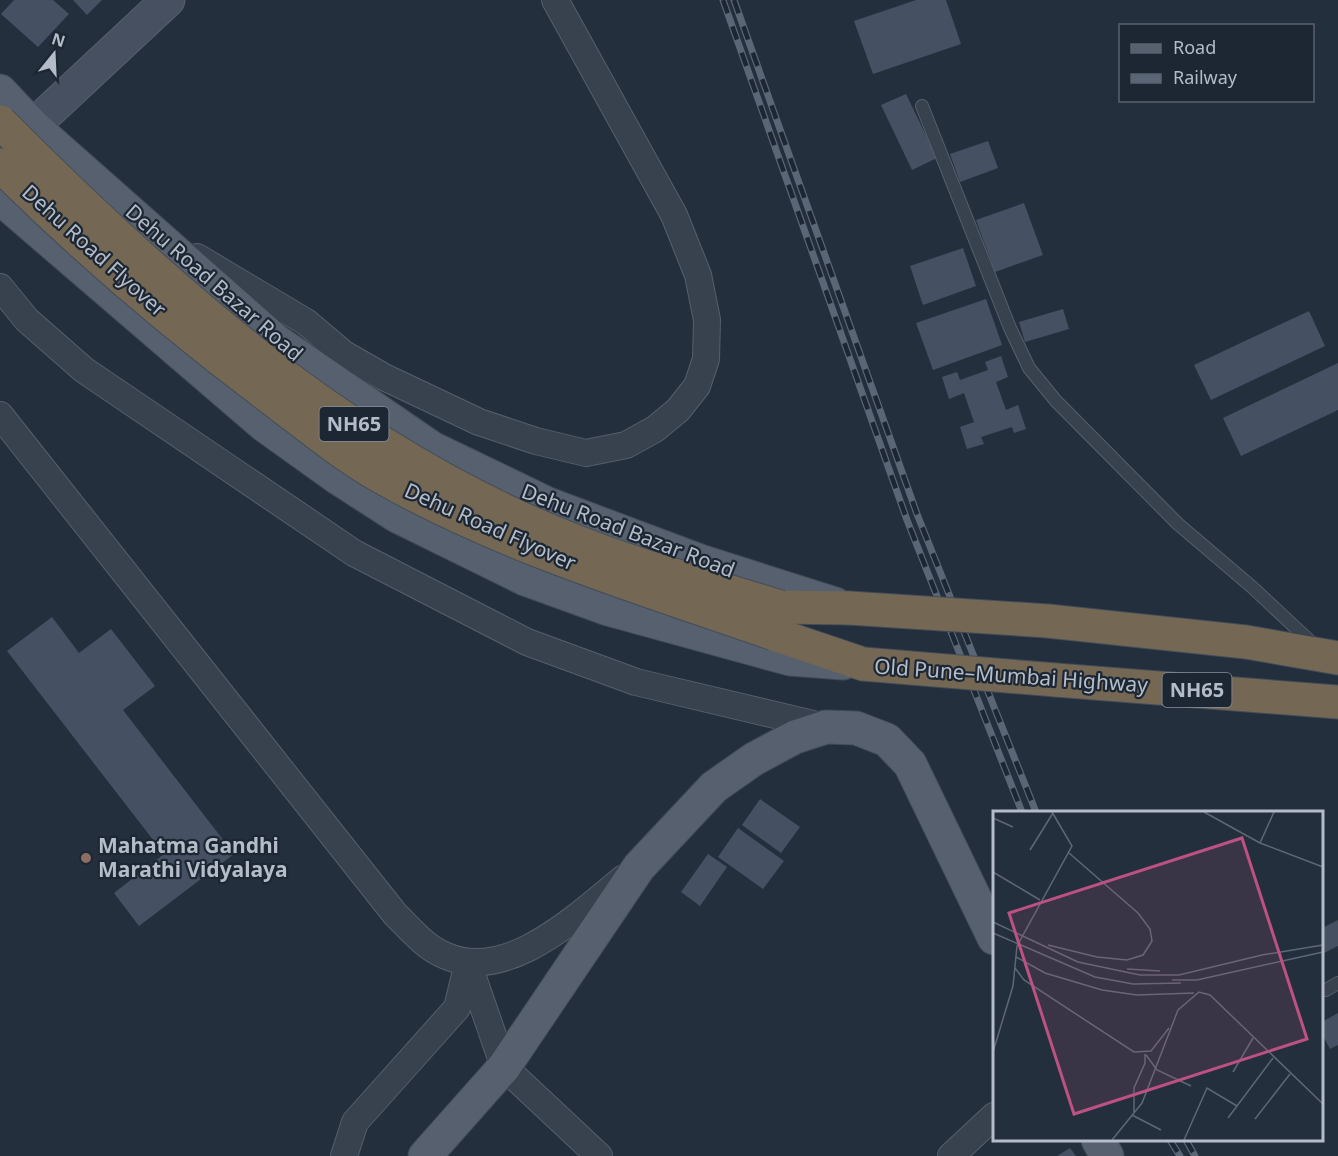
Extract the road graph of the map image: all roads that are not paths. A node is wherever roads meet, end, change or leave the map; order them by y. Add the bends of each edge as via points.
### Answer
1 (168, 0) edge
2 (555, 0) edge
3 (0, 91) edge
4 (922, 106) dead end
5 (0, 122) edge
6 (33, 126) junction
7 (0, 165) edge
8 (0, 198) edge
9 (150, 229) junction
10 (0, 287) edge
11 (0, 415) edge
12 (849, 608) junction
13 (777, 620) junction
14 (1332, 657) edge
15 (863, 664) junction
16 (1338, 702) edge
17 (826, 727) junction
18 (639, 867) junction
19 (993, 936) edge
20 (468, 963) junction
21 (1338, 983) edge
22 (1326, 990) dead end
23 (504, 1067) junction
24 (993, 1117) edge
25 (1099, 1141) edge
26 (344, 1156) edge
27 (425, 1156) edge
28 (599, 1156) edge
29 (951, 1156) edge
30 (1107, 1156) edge

1 - 6 street
2 - 9 street via 674,215 698,275 707,320 706,359 697,386 678,410 655,429 626,445 586,453 479,422 344,354 306,322
3 - 6 main road, Dehu Road Bazar Road
4 - 14 lane via 1029,368 1056,401 1178,524
5 - 13 highway, Dehu Road Flyover / NH65, bridge via 82,205 176,289 275,368 362,430 427,470 575,542
6 - 7 street
6 - 9 main road, Dehu Road Bazar Road
7 - 13 highway, Dehu Road Flyover / NH65, bridge via 101,261 201,346 382,478 463,520 540,553
8 - 15 main road via 264,425 397,516 525,579 608,609 790,659
9 - 12 main road, Dehu Road Bazar Road via 276,341 432,448 559,508 700,561
10 - 17 street via 27,320 84,370 354,553 538,646 636,682
11 - 20 street via 395,914 443,955
12 - 13 highway, Dehu Road Flyover / NH65
12 - 14 highway, Dehu Road Flyover, bridge via 1048,621 1246,642
13 - 15 highway, Dehu Road Flyover / NH65
15 - 16 highway, Old Pune–Mumbai Highway / NH65, bridge
17 - 18 main road via 795,737 714,787
17 - 19 main road via 856,728 887,740 910,764
18 - 20 street via 544,942 507,957
18 - 23 main road
20 - 23 street
20 - 26 street via 457,1008 355,1122
21 - 22 lane
23 - 27 main road
23 - 28 street
24 - 29 street
25 - 30 main road

